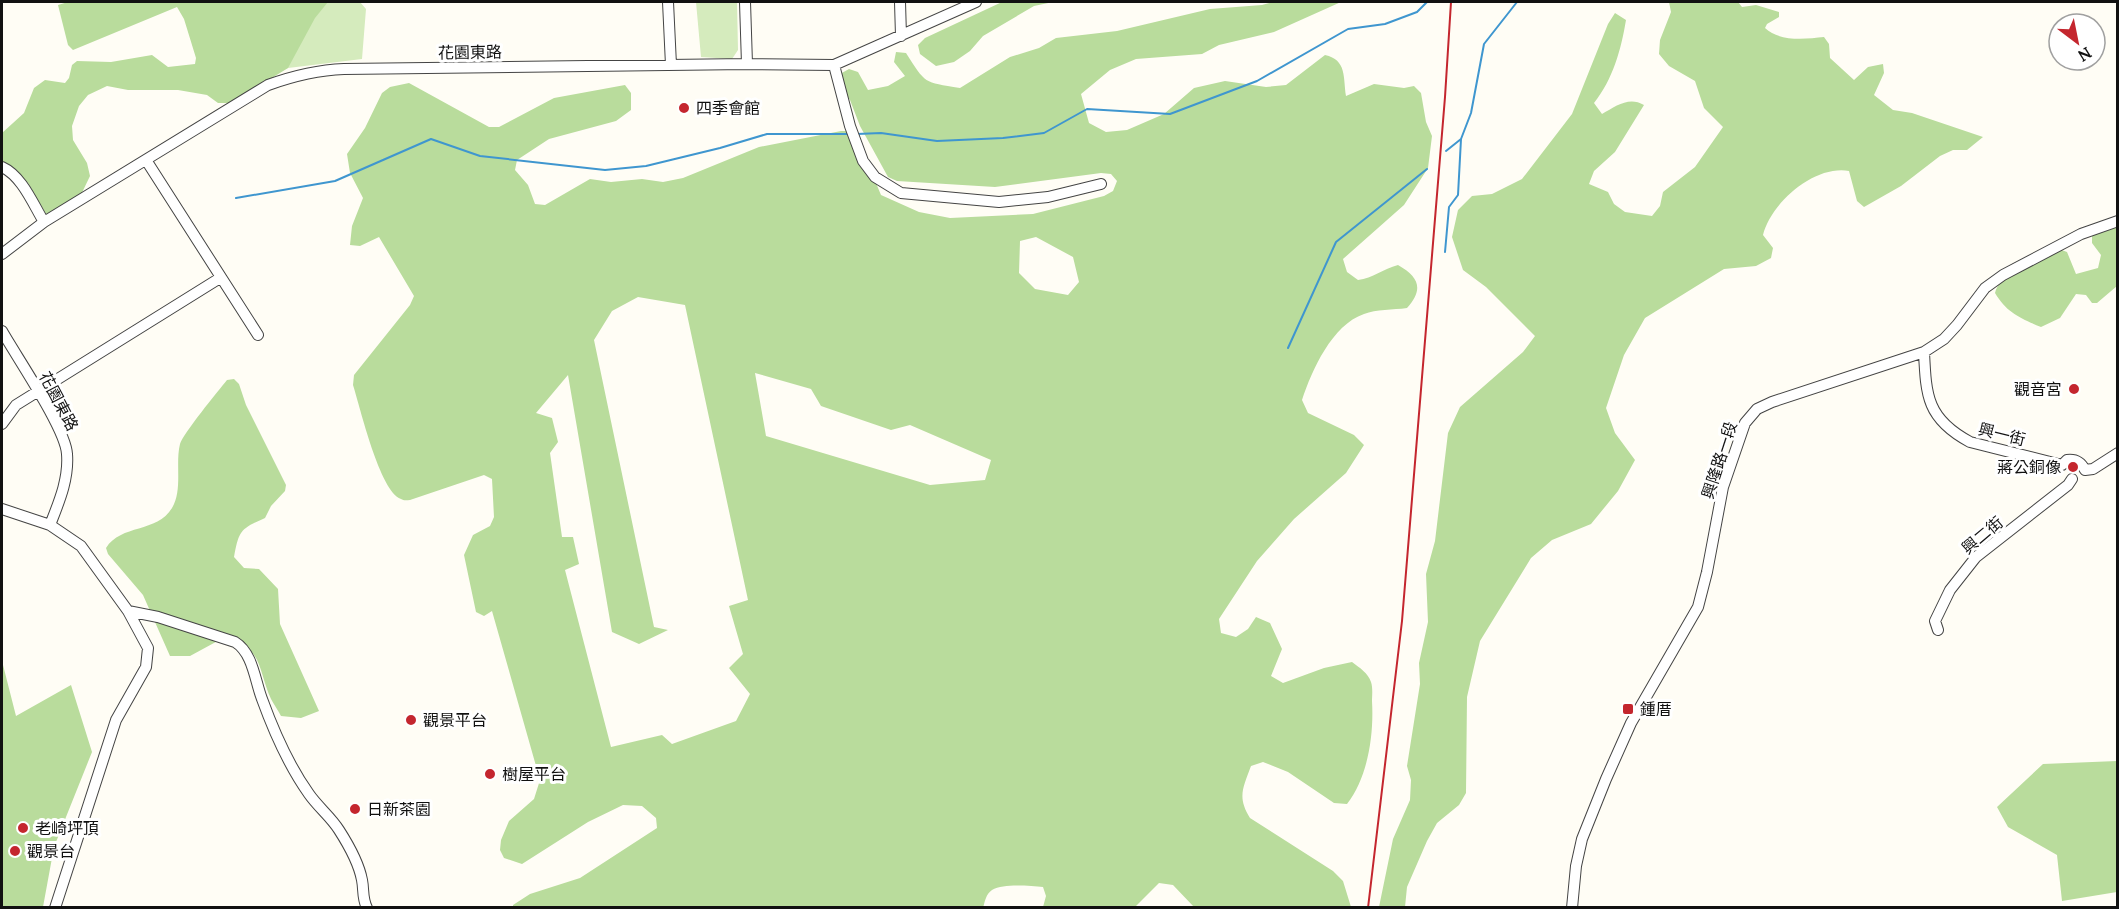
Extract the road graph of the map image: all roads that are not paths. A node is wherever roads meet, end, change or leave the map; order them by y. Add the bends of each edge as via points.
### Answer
1 (668, 2) edge
2 (745, 2) edge
3 (900, 2) edge
4 (976, 2) edge
5 (901, 36) junction
6 (747, 64) junction
7 (671, 65) junction
8 (834, 65) junction
9 (146, 160) junction
10 (2, 167) edge
11 (1101, 184) dead end
12 (44, 222) junction
13 (2118, 222) edge
14 (2, 254) edge
15 (220, 278) junction
16 (2, 331) edge
17 (258, 335) dead end
18 (1924, 352) junction
19 (37, 392) junction
20 (2, 424) edge
21 (2118, 453) edge
22 (2062, 465) junction
23 (2085, 470) junction
24 (2072, 479) junction
25 (2, 508) edge
26 (50, 525) junction
27 (128, 611) junction
28 (1938, 630) dead end
29 (55, 908) edge
30 (367, 908) edge
31 (1572, 908) edge

1 - 7 street
2 - 6 street
3 - 5 street
4 - 5 street, 花園東路
5 - 8 street, 花園東路
6 - 7 street, 花園東路
6 - 8 street, 花園東路
7 - 9 street, 花園東路 via 319,70 268,85
8 - 11 street via 863,161 875,177 902,193 999,202 1048,197
9 - 12 street, 花園東路
9 - 15 street
10 - 12 street via 18,180
12 - 14 street, 花園東路
13 - 18 street, 興隆路一段 via 2081,234 2003,275 1985,288 1950,332
15 - 17 street
15 - 19 street
16 - 19 street, 花園東路
18 - 22 street, 興一街 via 1929,402 1956,435
18 - 31 street, 興隆路一段 via 1772,402 1757,409 1745,423 1723,487 1698,607 1631,723 1606,779 1582,839
19 - 20 street via 16,405
19 - 26 street, 花園東路 via 55,420 67,451 65,484
21 - 23 street via 2093,470
22 - 23 street via 2073,459
22 - 24 street
23 - 24 street via 2084,475
24 - 28 street, 興二街 via 1976,557 1950,590 1935,621
25 - 26 street
26 - 27 street via 81,546
27 - 29 street via 148,648 146,667 116,720
27 - 30 street via 241,645 285,754 311,796 338,829 354,859

